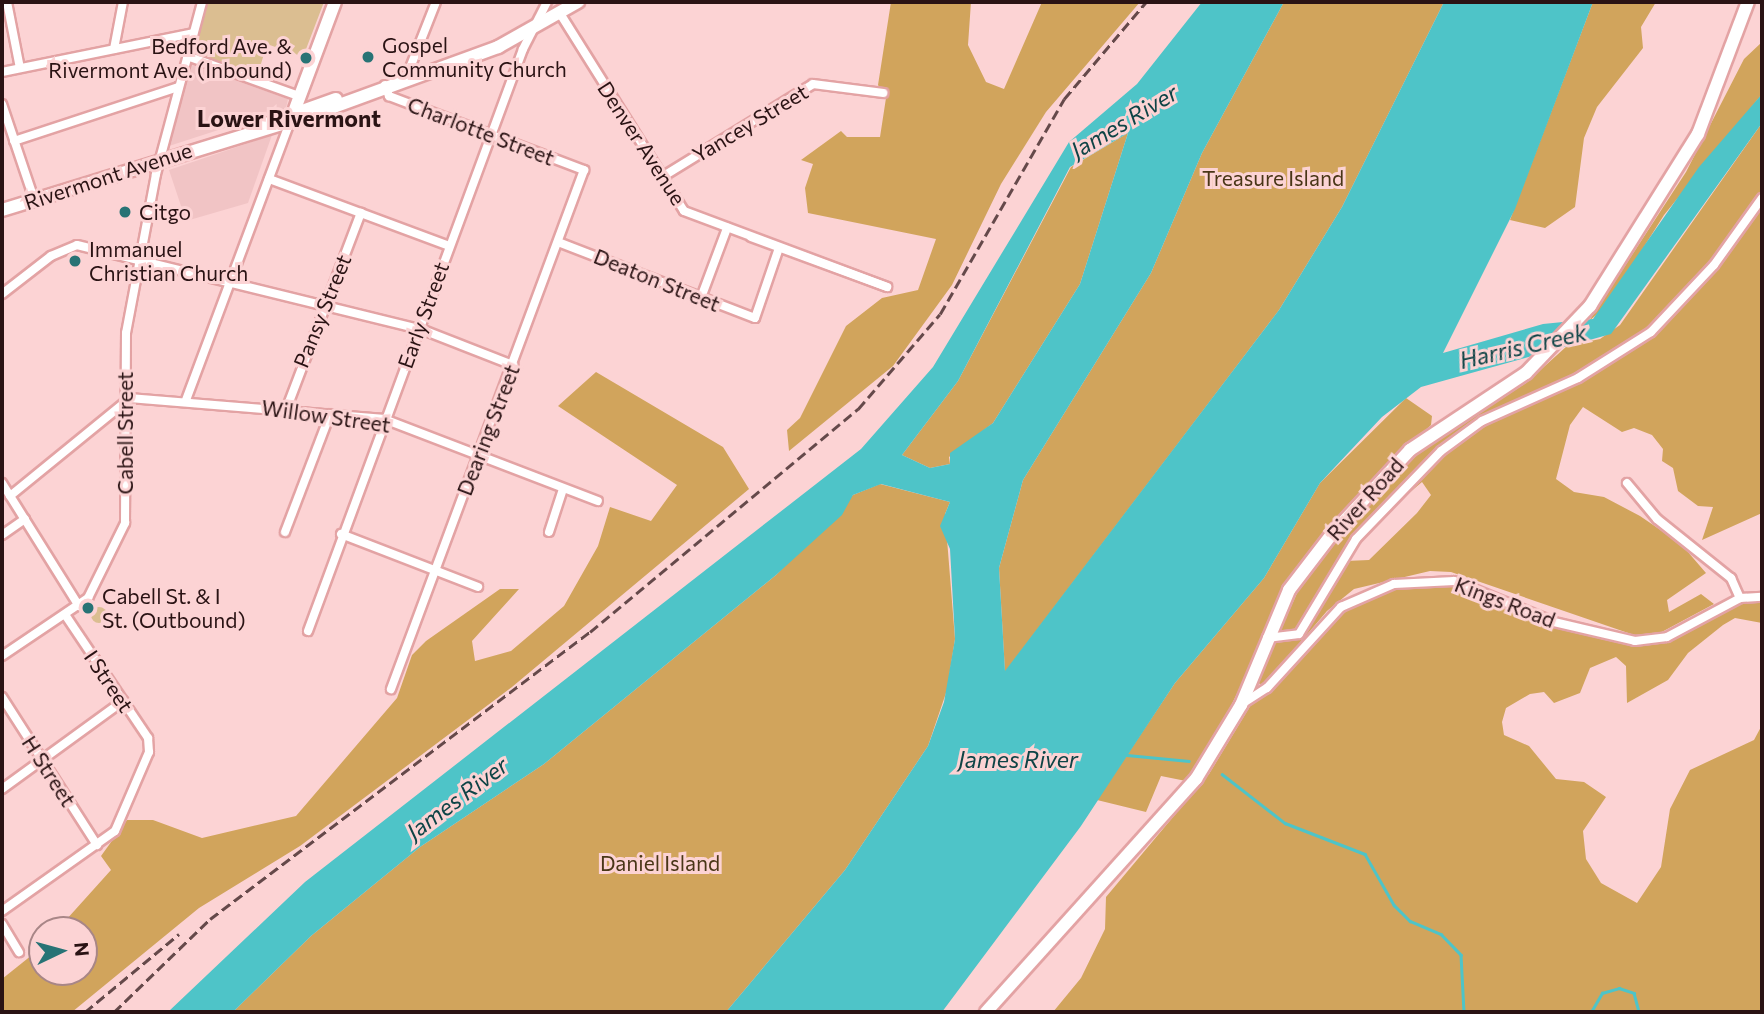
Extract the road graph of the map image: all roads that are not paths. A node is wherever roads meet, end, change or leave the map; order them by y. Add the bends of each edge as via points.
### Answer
1 (7, 2) edge
2 (123, 2) edge
3 (202, 2) edge
4 (335, 2) edge
5 (436, 2) edge
6 (547, 2) edge
7 (578, 2) edge
8 (1748, 2) edge
9 (561, 15) junction
10 (532, 32) junction
11 (193, 33) junction
12 (114, 49) junction
13 (187, 56) junction
14 (20, 68) junction
15 (2, 72) edge
16 (406, 78) junction
17 (385, 85) junction
18 (177, 87) junction
19 (883, 93) dead end
20 (299, 96) junction
21 (339, 99) junction
22 (2, 104) edge
23 (295, 109) junction
24 (290, 122) junction
25 (254, 129) junction
26 (491, 135) junction
27 (15, 141) junction
28 (160, 159) junction
29 (584, 170) joint
30 (662, 177) junction
31 (269, 179) junction
32 (1762, 198) edge
33 (34, 199) junction
34 (2, 210) edge
35 (361, 213) junction
36 (727, 228) junction
37 (751, 237) junction
38 (558, 242) junction
39 (449, 246) junction
40 (778, 251) junction
41 (136, 260) junction
42 (231, 284) junction
43 (2, 295) edge
44 (702, 295) junction
45 (321, 308) junction
46 (417, 331) junction
47 (513, 365) junction
48 (125, 400) junction
49 (186, 400) junction
50 (286, 410) junction
51 (330, 414) junction
52 (384, 419) junction
53 (477, 457) junction
54 (2, 483) edge
55 (1627, 483) dead end
56 (563, 489) junction
57 (10, 496) junction
58 (598, 501) dead end
59 (25, 519) junction
60 (285, 532) dead end
61 (549, 532) dead end
62 (341, 534) junction
63 (2, 535) edge
64 (434, 572) junction
65 (478, 587) dead end
66 (1762, 597) edge
67 (1740, 598) junction
68 (79, 606) junction
69 (66, 616) junction
70 (308, 631) dead end
71 (1267, 638) junction
72 (2, 656) edge
73 (391, 689) dead end
74 (2, 697) edge
75 (123, 701) junction
76 (1241, 705) junction
77 (42, 759) junction
78 (2, 789) edge
79 (97, 845) junction
80 (2, 911) edge
81 (2, 924) edge
82 (19, 952) dead end
83 (986, 1012) edge

1 - 14 street
2 - 12 street
3 - 11 street, Cabell Street
4 - 20 street
5 - 16 street
6 - 10 street, Early Street
7 - 9 street, Rivermont Avenue
8 - 71 street, River Road via 1698,134 1581,317 1536,364 1425,438 1387,472 1298,575
9 - 10 street, Rivermont Avenue
9 - 30 street, Denver Avenue
10 - 16 street, Rivermont Avenue
10 - 26 street, Early Street
11 - 12 street
11 - 13 street, Cabell Street
12 - 14 street
13 - 18 street, Cabell Street
13 - 20 street
14 - 15 street
16 - 17 street, Rivermont Avenue
17 - 21 street, Rivermont Avenue
17 - 26 street, Charlotte Street via 389,96
18 - 27 street
18 - 28 street, Cabell Street
19 - 30 street, Yancey Street via 813,83
20 - 23 street
21 - 23 street, Rivermont Avenue
21 - 24 street, Rivermont Avenue
22 - 27 street
23 - 25 street, Rivermont Avenue
24 - 25 street, Rivermont Avenue
24 - 31 street
25 - 28 street, Rivermont Avenue
26 - 29 street, Charlotte Street
26 - 39 street, Early Street
27 - 33 street
28 - 33 street, Rivermont Avenue
28 - 41 street, Cabell Street
29 - 38 street, Dearing Street
30 - 36 street, Denver Avenue via 684,211
31 - 35 street
31 - 42 street
32 - 71 street via 1714,265 1657,327 1612,359 1514,404 1441,451 1356,539 1299,634
33 - 34 street, Rivermont Avenue
35 - 39 street
35 - 45 street, Pansy Street
36 - 37 street, Denver Avenue
36 - 44 street
37 - 40 street, Denver Avenue
37 - 40 street, Denver Avenue via 887,287
38 - 44 street, Deaton Street
38 - 47 street, Dearing Street
39 - 46 street, Early Street
40 - 44 street, Deaton Street via 755,318
41 - 42 street
41 - 43 street via 77,245 51,256
41 - 48 street, Cabell Street via 125,333
42 - 45 street
42 - 49 street
45 - 46 street
45 - 50 street, Pansy Street
46 - 47 street
46 - 52 street, Early Street
47 - 53 street, Dearing Street
48 - 49 street, Willow Street
48 - 57 street
48 - 68 street, Cabell Street via 125,523
49 - 50 street, Willow Street
50 - 51 street, Willow Street
51 - 52 street, Willow Street
51 - 60 street
52 - 53 street, Willow Street
52 - 62 street, Early Street
53 - 56 street, Willow Street
53 - 64 street, Dearing Street
54 - 57 street
55 - 67 street via 1657,519 1731,578
56 - 58 street, Willow Street
56 - 61 street
57 - 59 street
59 - 63 street
59 - 68 street
62 - 64 street
62 - 70 street, Early Street
64 - 65 street
64 - 73 street, Dearing Street
66 - 67 street, Kings Road
67 - 76 street, Kings Road via 1667,637 1634,641 1554,622 1454,581 1403,582 1341,607 1267,688
68 - 69 street, Cabell Street
69 - 72 street, Cabell Street
69 - 75 street, I Street
71 - 76 street, River Road
74 - 77 street, H Street
75 - 77 street
75 - 79 street, I Street via 151,746 115,831
76 - 83 street, River Road via 1167,814
77 - 78 street
77 - 79 street, H Street
79 - 80 street
81 - 82 street

